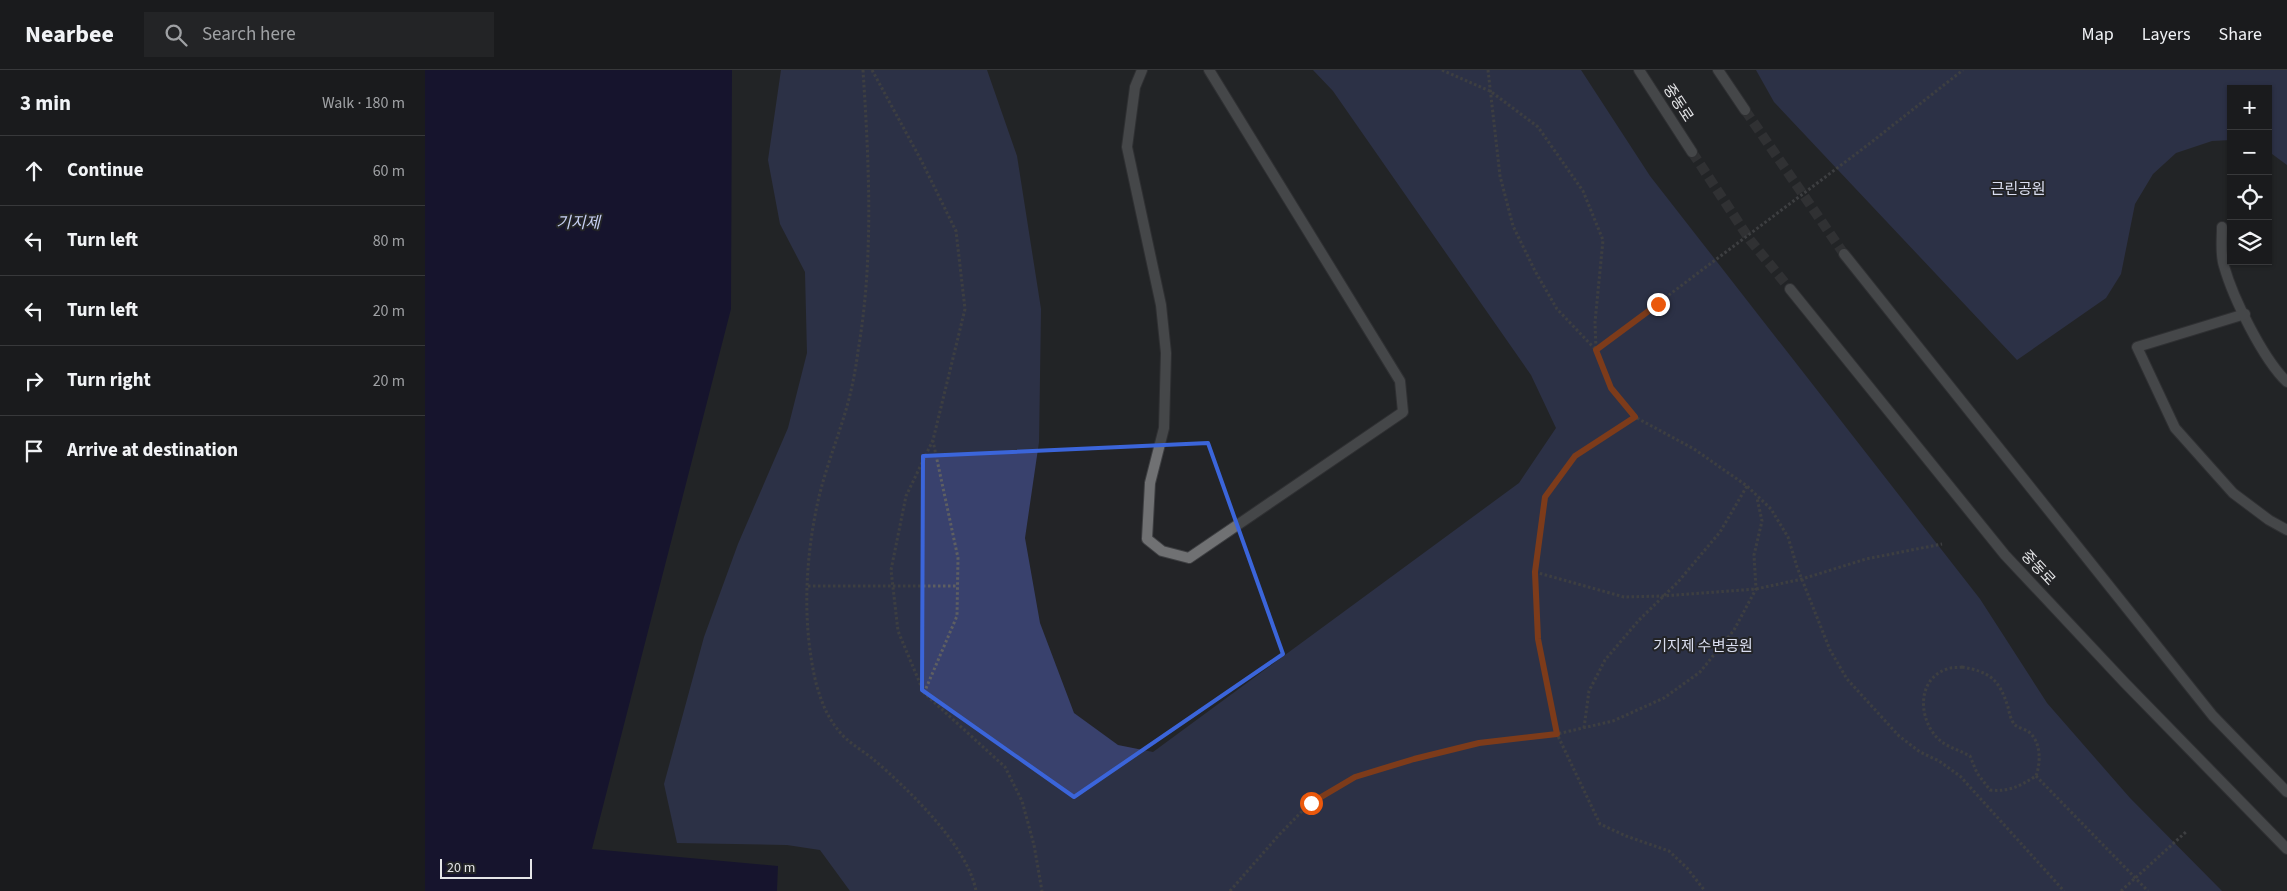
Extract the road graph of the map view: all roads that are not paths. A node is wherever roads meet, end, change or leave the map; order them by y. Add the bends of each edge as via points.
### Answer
1 (1142, 70) edge
2 (1209, 70) edge
3 (1639, 70) edge
4 (1718, 70) edge
5 (1745, 110) tunnel mouth
6 (1692, 152) tunnel mouth
7 (2222, 227) dead end
8 (1844, 254) tunnel mouth
9 (1790, 289) tunnel mouth
10 (2245, 314) junction
11 (2287, 382) edge
12 (2287, 530) edge
13 (2287, 792) edge
14 (2287, 848) edge

1 - 2 street via 1135,87 1127,147 1161,306 1166,354 1164,428 1151,483 1147,539 1162,551 1189,558 1403,412 1400,381
3 - 6 street, 중동로
4 - 5 street
7 - 10 street via 2223,264
8 - 13 street via 2213,716
9 - 14 street, 중동로 via 2005,555
10 - 11 street via 2262,348
10 - 12 street via 2137,347 2175,428 2233,493

